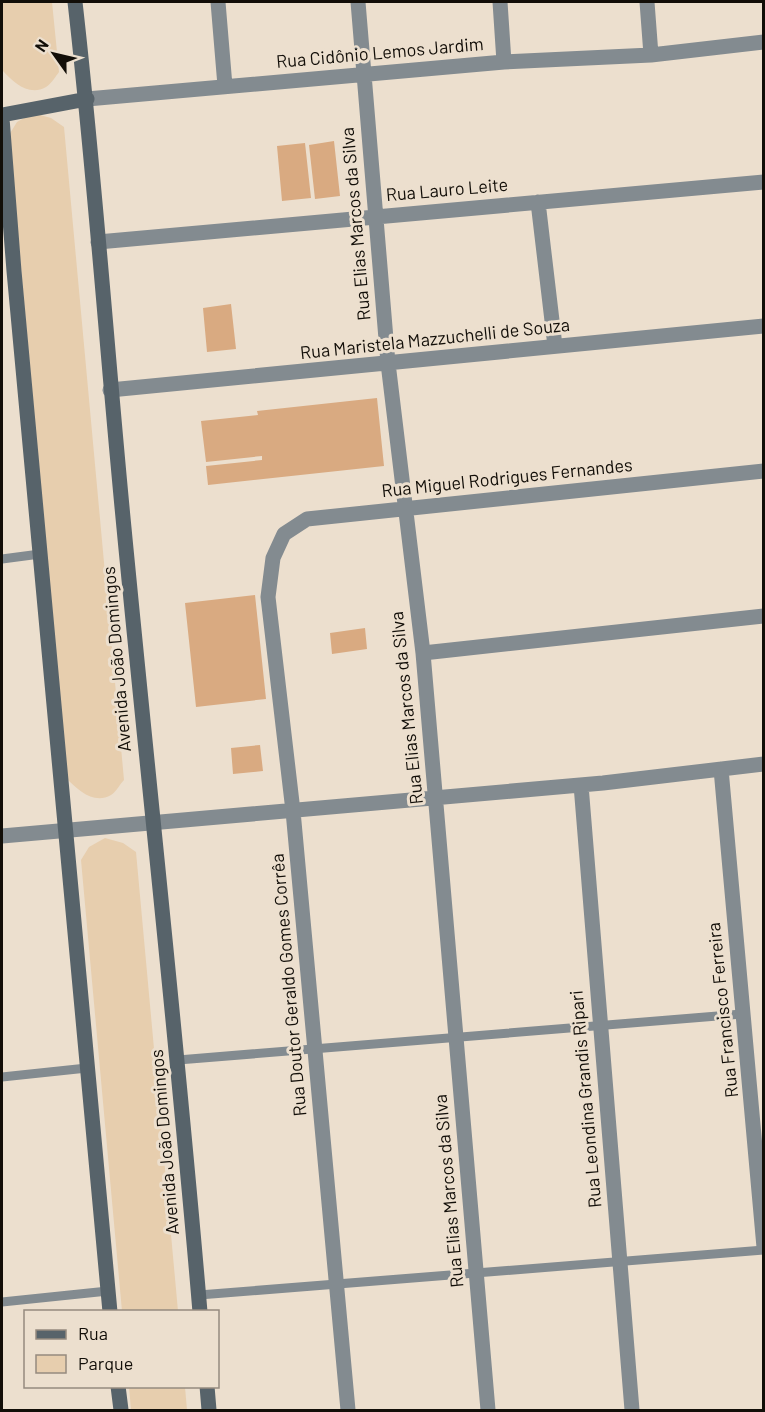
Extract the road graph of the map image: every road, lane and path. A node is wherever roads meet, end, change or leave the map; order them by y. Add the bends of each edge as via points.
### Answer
1 (75, 2) edge
2 (218, 2) edge
3 (357, 2) edge
4 (500, 2) edge
5 (647, 2) edge
6 (764, 42) edge
7 (651, 55) junction
8 (504, 62) junction
9 (364, 75) junction
10 (225, 86) junction
11 (87, 99) junction
12 (2, 116) edge
13 (764, 182) edge
14 (538, 202) junction
15 (375, 216) junction
16 (98, 242) junction
17 (764, 326) edge
18 (555, 346) junction
19 (388, 363) junction
20 (110, 390) junction
21 (764, 471) edge
22 (405, 508) junction
23 (40, 554) junction
24 (273, 558) joint
25 (2, 559) edge
26 (764, 616) edge
27 (423, 653) junction
28 (764, 764) edge
29 (721, 769) junction
30 (581, 785) junction
31 (436, 798) junction
32 (293, 811) junction
33 (152, 823) junction
34 (66, 830) junction
35 (2, 836) edge
36 (742, 1014) junction
37 (599, 1026) junction
38 (456, 1038) junction
39 (314, 1050) junction
40 (178, 1060) junction
41 (87, 1068) junction
42 (2, 1077) edge
43 (757, 1083) edge
44 (764, 1249) edge
45 (619, 1261) junction
46 (475, 1272) junction
47 (336, 1283) junction
48 (108, 1291) junction
49 (199, 1295) junction
50 (2, 1302) edge
51 (110, 1310) edge
52 (200, 1310) edge
53 (118, 1388) edge
54 (207, 1388) edge
55 (121, 1410) edge
56 (209, 1410) edge
57 (348, 1410) edge
58 (488, 1410) edge
59 (632, 1410) edge

1 - 11 street, Avenida João Domingos
2 - 10 street
3 - 9 street, Rua Elias Marcos da Silva
4 - 8 street
5 - 7 street
6 - 7 street, Rua Cidônio Lemos Jardim
7 - 8 street, Rua Cidônio Lemos Jardim
8 - 9 street, Rua Cidônio Lemos Jardim
9 - 10 street, Rua Cidônio Lemos Jardim
9 - 15 street, Rua Elias Marcos da Silva
10 - 11 street, Rua Cidônio Lemos Jardim
11 - 12 street, Rua Cidônio Lemos Jardim
11 - 16 street, Avenida João Domingos
12 - 23 street
13 - 14 street, Rua Lauro Leite
14 - 15 street, Rua Lauro Leite
14 - 18 street
15 - 16 street, Rua Lauro Leite
15 - 19 street, Rua Elias Marcos da Silva
16 - 20 street, Avenida João Domingos
17 - 18 street, Rua Maristela Mazzuchelli de Souza
18 - 19 street, Rua Maristela Mazzuchelli de Souza
19 - 20 street, Rua Maristela Mazzuchelli de Souza
19 - 22 street, Rua Elias Marcos da Silva
20 - 33 street, Avenida João Domingos
21 - 22 street, Rua Miguel Rodrigues Fernandes
22 - 24 street, Rua Miguel Rodrigues Fernandes via 308,519 284,534
22 - 27 street, Rua Elias Marcos da Silva
23 - 25 lane
23 - 34 street
24 - 32 street, Rua Doutor Geraldo Gomes Corrêa via 268,597
26 - 27 street
27 - 31 street, Rua Elias Marcos da Silva
28 - 29 street
29 - 30 street
29 - 36 street, Rua Francisco Ferreira
30 - 31 street
30 - 37 street, Rua Leondina Grandis Ripari
31 - 32 street
31 - 38 street, Rua Elias Marcos da Silva
32 - 33 street
32 - 39 street, Rua Doutor Geraldo Gomes Corrêa
33 - 34 street
33 - 40 street, Avenida João Domingos
34 - 35 street
34 - 41 street
36 - 37 lane
36 - 43 street, Rua Francisco Ferreira
37 - 38 lane
37 - 45 street, Rua Leondina Grandis Ripari
38 - 39 lane
38 - 46 street, Rua Elias Marcos da Silva
39 - 40 lane
39 - 47 street, Rua Doutor Geraldo Gomes Corrêa
40 - 49 street, Avenida João Domingos
41 - 42 lane
41 - 48 street
43 - 44 street, Rua Francisco Ferreira
44 - 45 lane
45 - 46 lane
45 - 59 street, Rua Leondina Grandis Ripari
46 - 47 lane
46 - 58 street, Rua Elias Marcos da Silva
47 - 49 lane
47 - 57 street, Rua Doutor Geraldo Gomes Corrêa
48 - 50 lane
48 - 51 street
49 - 52 street, Avenida João Domingos
53 - 55 street
54 - 56 street

